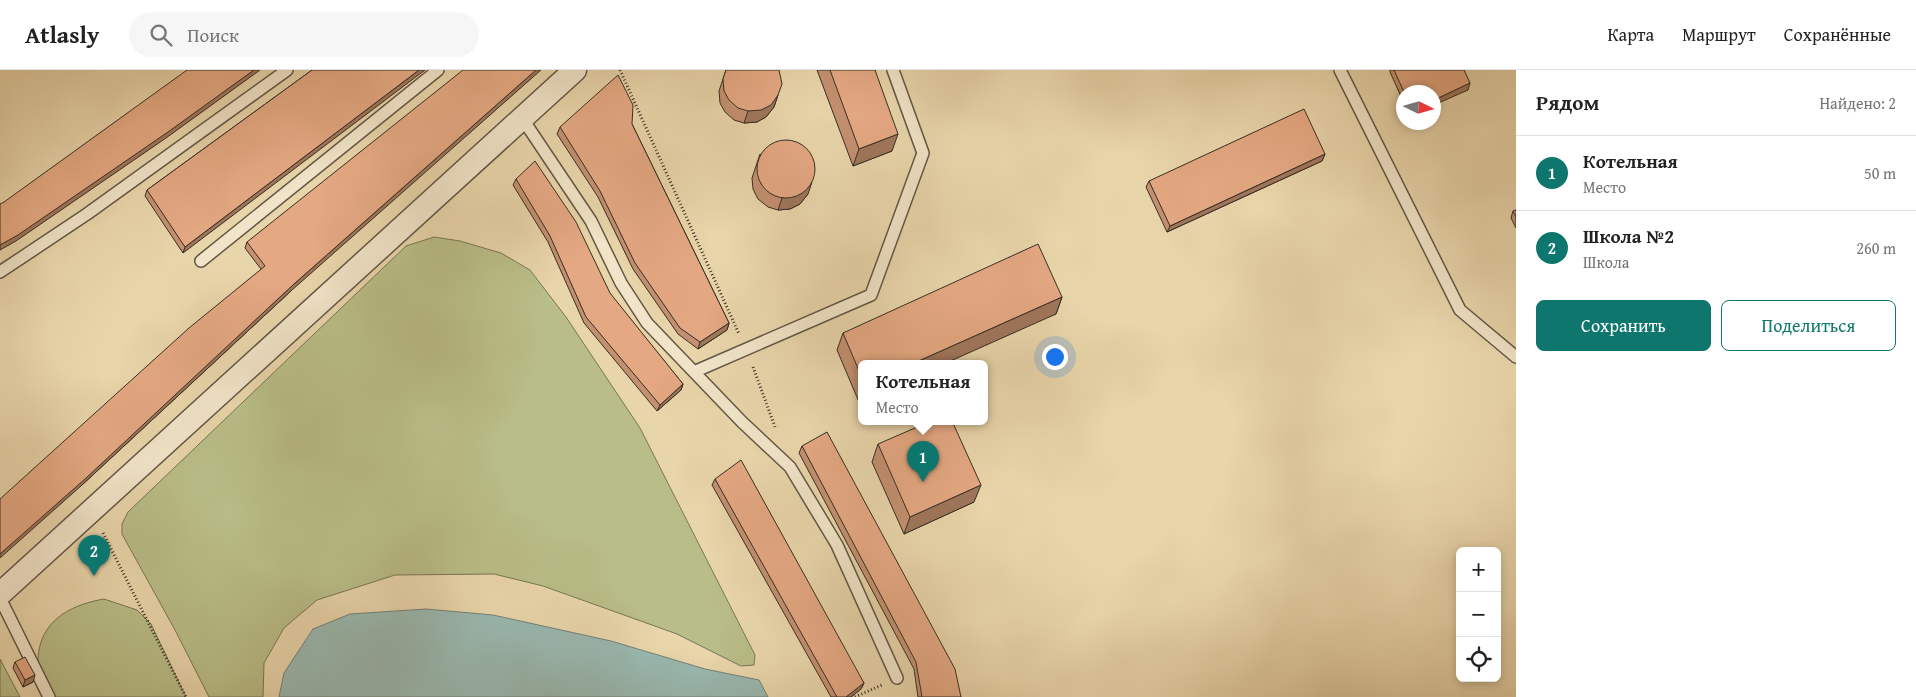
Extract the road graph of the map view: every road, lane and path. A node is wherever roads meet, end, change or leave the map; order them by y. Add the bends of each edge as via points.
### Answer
1 (287, 70) edge
2 (438, 70) edge
3 (575, 70) edge
4 (620, 70) edge
5 (893, 70) edge
6 (1340, 70) edge
7 (522, 118) junction
8 (201, 261) dead end
9 (0, 272) edge
10 (746, 350) junction
11 (1516, 357) edge
12 (696, 372) junction
13 (777, 431) dead end
14 (91, 510) junction
15 (0, 594) edge
16 (0, 598) edge
17 (897, 678) joint
18 (49, 697) edge
19 (186, 697) edge
20 (855, 697) edge

1 - 9 lane via 87,214
2 - 8 lane
3 - 7 street
4 - 10 path
5 - 10 lane via 923,153 871,295
6 - 11 lane via 1460,310
7 - 12 lane via 591,221 621,283 646,322
7 - 14 street
10 - 12 lane
10 - 13 path
12 - 17 lane via 790,467 837,545
14 - 15 street
14 - 19 path
16 - 18 lane
17 - 20 path

